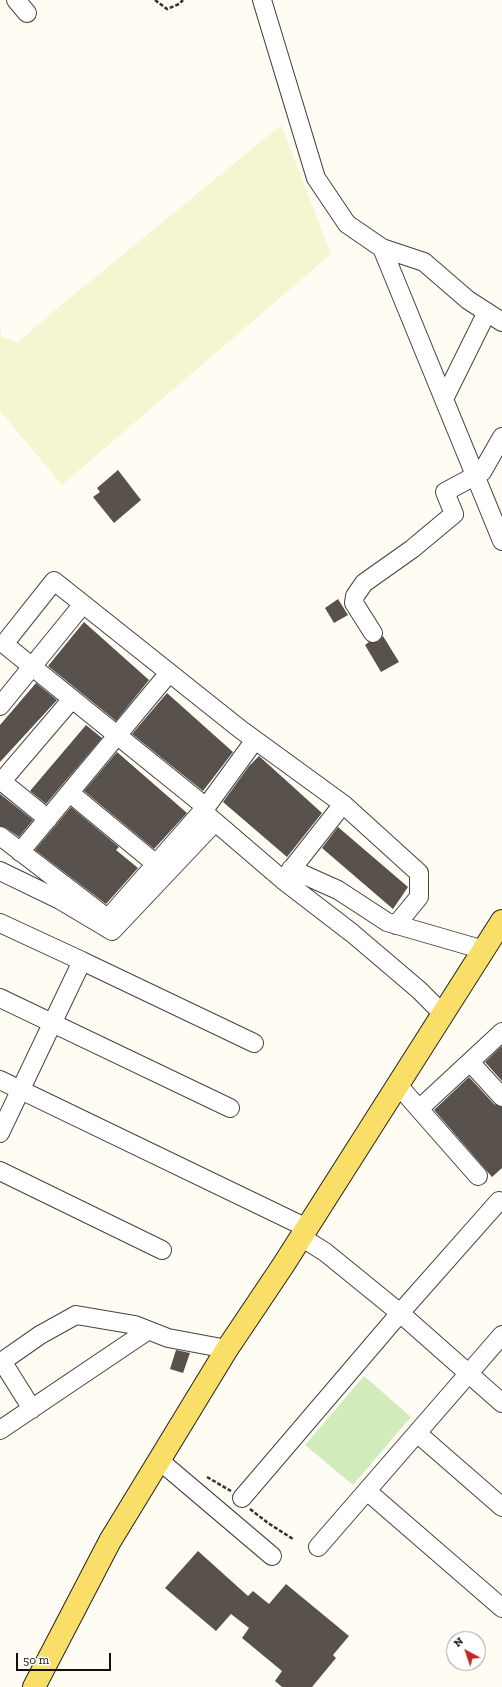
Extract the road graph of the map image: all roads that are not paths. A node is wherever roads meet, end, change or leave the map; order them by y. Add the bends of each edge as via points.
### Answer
1 (262, 0) edge
2 (382, 248) junction
3 (487, 312) junction
4 (502, 322) edge
5 (444, 399) junction
6 (502, 437) edge
7 (475, 475) junction
8 (502, 541) edge
9 (83, 604) junction
10 (373, 633) dead end
11 (2, 646) edge
12 (32, 666) junction
13 (169, 672) junction
14 (72, 699) junction
15 (0, 706) edge
16 (118, 736) junction
17 (255, 740) junction
18 (1, 781) edge
19 (70, 793) junction
20 (343, 804) junction
21 (208, 813) junction
22 (48, 819) junction
23 (0, 836) edge
24 (20, 852) junction
25 (156, 864) junction
26 (0, 871) edge
27 (287, 874) junction
28 (502, 921) edge
29 (0, 923) edge
30 (396, 925) junction
31 (484, 950) junction
32 (82, 961) junction
33 (0, 998) edge
34 (443, 1014) junction
35 (53, 1023) junction
36 (502, 1032) edge
37 (254, 1043) dead end
38 (470, 1062) junction
39 (0, 1080) edge
40 (398, 1085) junction
41 (22, 1091) junction
42 (502, 1097) edge
43 (230, 1108) dead end
44 (419, 1109) junction
45 (0, 1133) edge
46 (0, 1171) edge
47 (478, 1176) dead end
48 (499, 1201) dead end
49 (304, 1233) junction
50 (162, 1250) dead end
51 (400, 1312) junction
52 (147, 1331) junction
53 (502, 1336) edge
54 (227, 1349) junction
55 (1, 1362) edge
56 (468, 1374) junction
57 (502, 1402) edge
58 (32, 1409) junction
59 (0, 1430) edge
60 (417, 1433) junction
61 (160, 1461) junction
62 (367, 1491) junction
63 (242, 1498) road end
64 (502, 1507) edge
65 (318, 1547) dead end
66 (272, 1556) dead end
67 (502, 1608) edge
68 (34, 1687) edge

1 - 2 street via 316,178 347,224
2 - 3 street via 424,262 468,300
2 - 5 street
3 - 4 street
3 - 5 street
5 - 7 street
6 - 7 street via 482,472
7 - 8 street
7 - 10 street via 445,492 454,514 412,549 364,583 355,596 354,603
9 - 11 street via 54,581
9 - 12 street
9 - 13 street
11 - 12 street
12 - 14 street
12 - 15 street
13 - 16 street
13 - 17 street
14 - 16 street
14 - 18 street
16 - 19 street
16 - 21 street
17 - 20 street
17 - 21 street
18 - 22 street
19 - 22 street
19 - 25 street
20 - 27 street
20 - 30 street via 419,873 419,897
21 - 25 street
21 - 26 street via 112,931 60,900
21 - 27 street
22 - 24 street
23 - 24 street
24 - 25 street via 103,915 111,915
27 - 30 street via 338,890 387,922
27 - 34 street
28 - 31 main road
29 - 32 street
30 - 31 street
31 - 34 main road
32 - 35 street
32 - 37 street
33 - 35 street
34 - 40 main road
35 - 41 street
35 - 43 street
36 - 38 street
38 - 42 street
38 - 44 street
39 - 41 street
40 - 44 street
40 - 49 main road
41 - 45 street
41 - 49 street
44 - 47 street
46 - 50 street
48 - 51 street
49 - 51 street
49 - 54 main road
51 - 56 street
51 - 63 street
52 - 54 street via 168,1338
52 - 55 street via 135,1325 76,1315 40,1335
52 - 58 street
53 - 56 street
54 - 61 main road
55 - 58 street
56 - 57 street
56 - 60 street
58 - 59 street
60 - 62 street
60 - 64 street
61 - 66 street
61 - 68 main road via 110,1541
62 - 65 street
62 - 67 street

